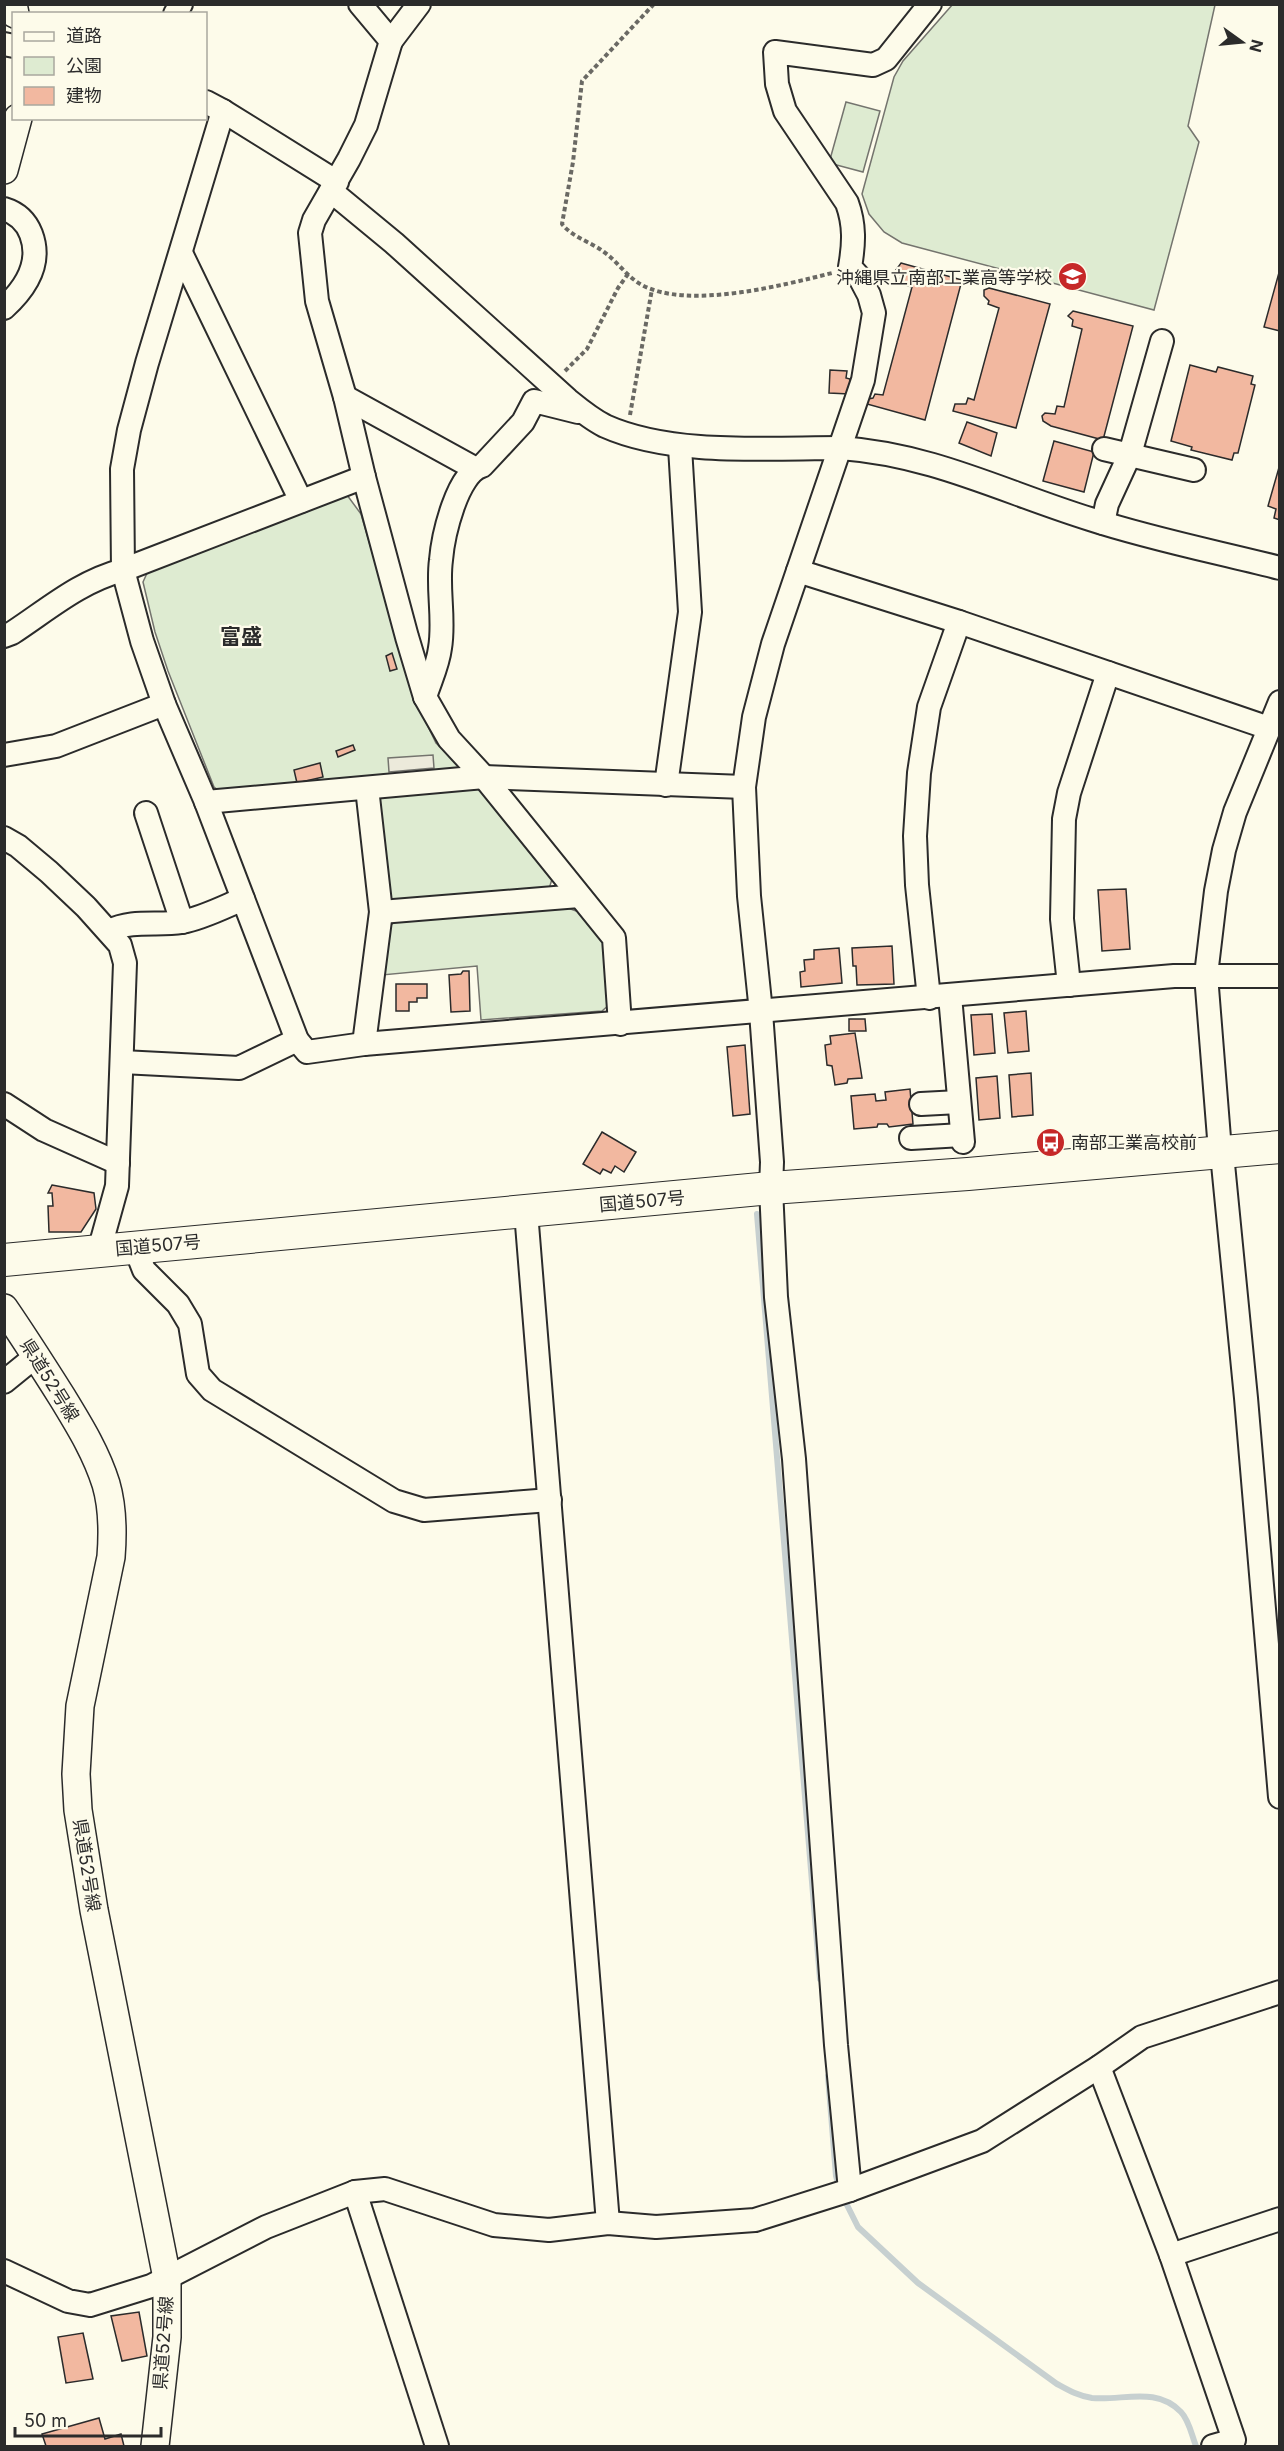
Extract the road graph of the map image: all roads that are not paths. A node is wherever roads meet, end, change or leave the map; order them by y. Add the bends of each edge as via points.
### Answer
1 (360, 4) edge
2 (419, 4) edge
3 (930, 4) edge
4 (391, 41) junction
5 (214, 107) edge
6 (17, 120) edge
7 (4, 170) edge
8 (334, 186) junction
9 (4, 209) edge
10 (181, 253) junction
11 (4, 308) edge
12 (1162, 341) dead end
13 (345, 397) junction
14 (585, 414) junction
15 (680, 447) junction
16 (841, 448) junction
17 (1104, 449) dead end
18 (1131, 454) junction
19 (474, 468) junction
20 (1194, 470) dead end
21 (364, 477) junction
22 (301, 501) junction
23 (1103, 523) junction
24 (1280, 568) edge
25 (123, 570) junction
26 (798, 571) junction
27 (959, 622) junction
28 (4, 636) edge
29 (1107, 673) junction
30 (425, 697) junction
31 (1280, 702) edge
32 (164, 704) junction
33 (1269, 728) junction
34 (4, 755) edge
35 (484, 777) junction
36 (666, 785) junction
37 (744, 786) junction
38 (367, 788) junction
39 (206, 802) junction
40 (146, 813) dead end
41 (5, 839) edge
42 (579, 896) junction
43 (243, 899) junction
44 (381, 912) junction
45 (182, 922) junction
46 (110, 931) junction
47 (1206, 975) junction
48 (1280, 976) edge
49 (1069, 984) junction
50 (940, 997) junction
51 (761, 1012) junction
52 (620, 1024) junction
53 (297, 1040) junction
54 (364, 1044) junction
55 (122, 1062) junction
56 (959, 1102) junction
57 (4, 1104) edge
58 (921, 1104) dead end
59 (910, 1138) dead end
60 (1280, 1147) edge
61 (1221, 1152) junction
62 (118, 1162) junction
63 (771, 1188) junction
64 (526, 1212) junction
65 (135, 1247) junction
66 (99, 1251) junction
67 (4, 1260) edge
68 (4, 1308) edge
69 (36, 1356) junction
70 (4, 1382) edge
71 (550, 1500) junction
72 (1280, 1797) edge
73 (1280, 1992) edge
74 (1099, 2067) junction
75 (849, 2190) junction
76 (355, 2192) junction
77 (1280, 2219) edge
78 (608, 2223) junction
79 (1171, 2255) junction
80 (4, 2271) edge
81 (167, 2278) junction
82 (155, 2446) edge
83 (437, 2446) edge
84 (1213, 2446) edge

1 - 4 street
2 - 4 street
3 - 16 street via 886,59 873,65 775,52 777,84 785,111 847,203 853,219 850,267 869,295 874,313 863,380
4 - 8 street via 366,125
5 - 8 street
5 - 10 street
6 - 7 main road
8 - 13 street via 310,233 317,301
8 - 14 street
9 - 11 street via 15,213 28,226 36,256 24,287
10 - 22 street
10 - 25 street via 129,429 122,469
12 - 18 street
13 - 19 street
13 - 21 street
14 - 15 street via 626,434
14 - 19 street via 534,401 517,429 482,466
15 - 16 street
15 - 36 street via 690,612
16 - 23 street via 924,461
16 - 26 street
17 - 18 street
18 - 20 street
18 - 23 street via 1107,504
19 - 30 street via 462,485 445,537 440,561 443,627
21 - 22 street
21 - 30 street
22 - 25 street
23 - 24 street
25 - 28 street via 83,585
25 - 32 street
26 - 27 street
26 - 37 street via 754,717
27 - 29 street
27 - 50 street via 929,707 915,837 917,885
29 - 33 street
29 - 49 street via 1064,819 1062,919
30 - 35 street via 449,739
31 - 33 street
32 - 34 street via 57,746
32 - 39 street
33 - 47 street via 1224,850
35 - 36 street
35 - 38 street
35 - 42 street
36 - 37 street
37 - 51 street via 749,896
38 - 39 street
38 - 44 street
39 - 43 street
40 - 45 street
41 - 46 street via 49,872
42 - 44 street
42 - 52 street via 614,938
43 - 45 street
43 - 53 street
44 - 54 street
45 - 46 street via 120,925
46 - 55 street via 120,945 125,963
47 - 48 street
47 - 49 street
47 - 61 street
49 - 50 street
50 - 51 street
50 - 56 street
51 - 52 street
51 - 63 street
52 - 54 street
53 - 54 street via 307,1052
53 - 55 street via 240,1068
55 - 62 street
56 - 58 street
56 - 59 street via 962,1138
57 - 62 street via 44,1130
60 - 61 highway, 国道507号
61 - 63 highway, 国道507号
61 - 72 street
62 - 66 street via 115,1200
63 - 64 highway, 国道507号
63 - 75 street via 776,1297 794,1459
64 - 65 highway, 国道507号
64 - 71 street
65 - 66 highway, 国道507号
65 - 71 street via 144,1270 178,1304 190,1324 198,1374 212,1390 394,1502 424,1510
66 - 67 highway, 国道507号
68 - 69 main road, 県道52号線
69 - 70 street
69 - 81 main road, 県道52号線 via 96,1457 111,1509 109,1569 80,1706 78,1810
71 - 78 street
73 - 74 street via 1142,2037
74 - 75 street via 982,2141
74 - 79 street
75 - 78 street via 755,2220 656,2227
76 - 78 street via 385,2189 494,2225 549,2230
76 - 81 street via 266,2227
76 - 83 street
77 - 79 street
79 - 84 street via 1234,2440
80 - 81 street via 68,2301 90,2305
81 - 82 main road, 県道52号線 via 167,2337

